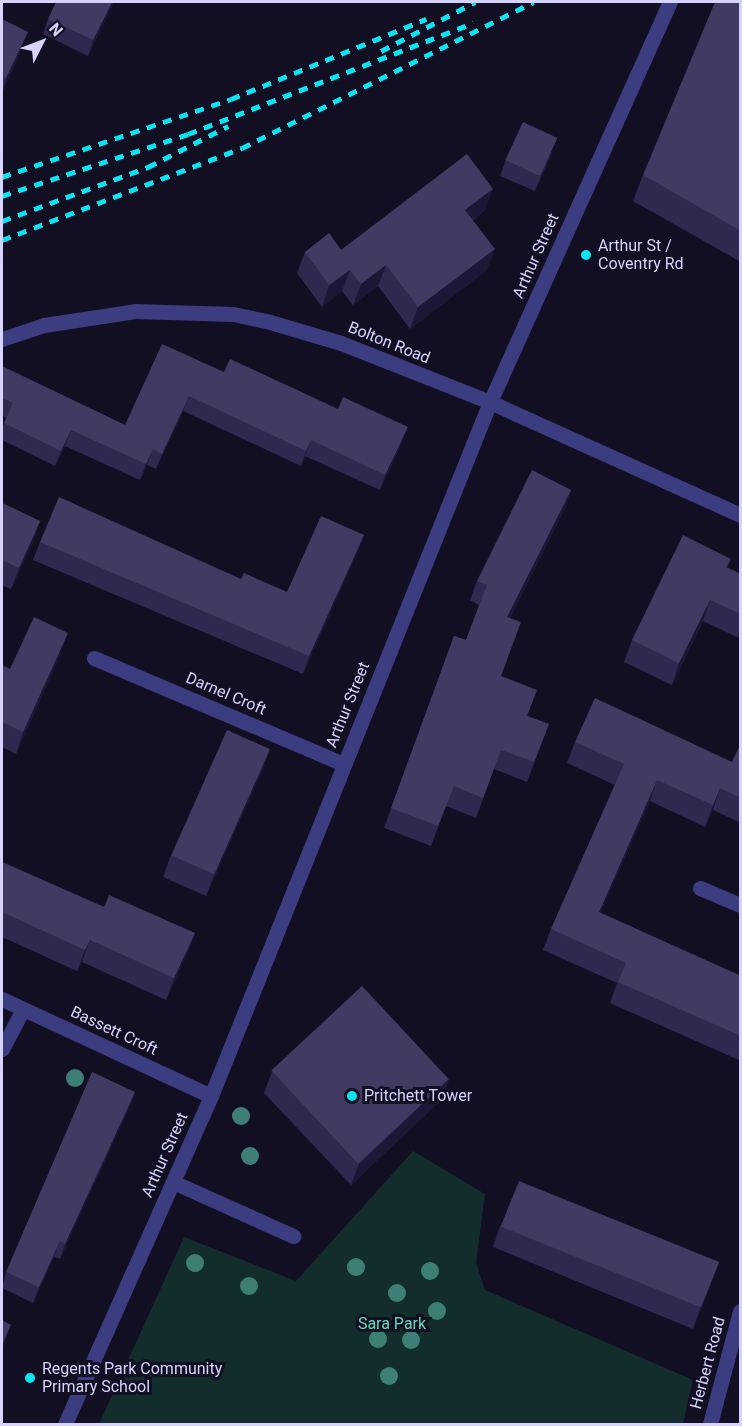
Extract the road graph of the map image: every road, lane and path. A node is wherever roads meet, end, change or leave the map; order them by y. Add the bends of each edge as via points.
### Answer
1 (670, 2) edge
2 (2, 339) edge
3 (490, 402) junction
4 (741, 514) edge
5 (94, 658) dead end
6 (344, 764) junction
7 (700, 888) dead end
8 (741, 905) edge
9 (2, 999) edge
10 (24, 1009) junction
11 (2, 1049) edge
12 (211, 1096) junction
13 (173, 1182) junction
14 (293, 1236) dead end
15 (741, 1311) edge
16 (64, 1425) edge
17 (710, 1425) edge

1 - 3 street, Arthur Street
2 - 3 street, Bolton Road via 44,325 135,311 233,314 341,342
3 - 4 street, Bolton Road
3 - 6 street, Arthur Street
5 - 6 street, Darnel Croft
6 - 12 street, Arthur Street
7 - 8 street
9 - 10 street, Bassett Croft
10 - 11 street
10 - 12 street, Bassett Croft
12 - 13 street, Arthur Street
13 - 14 street
13 - 16 street, Arthur Street
15 - 17 street, Herbert Road

